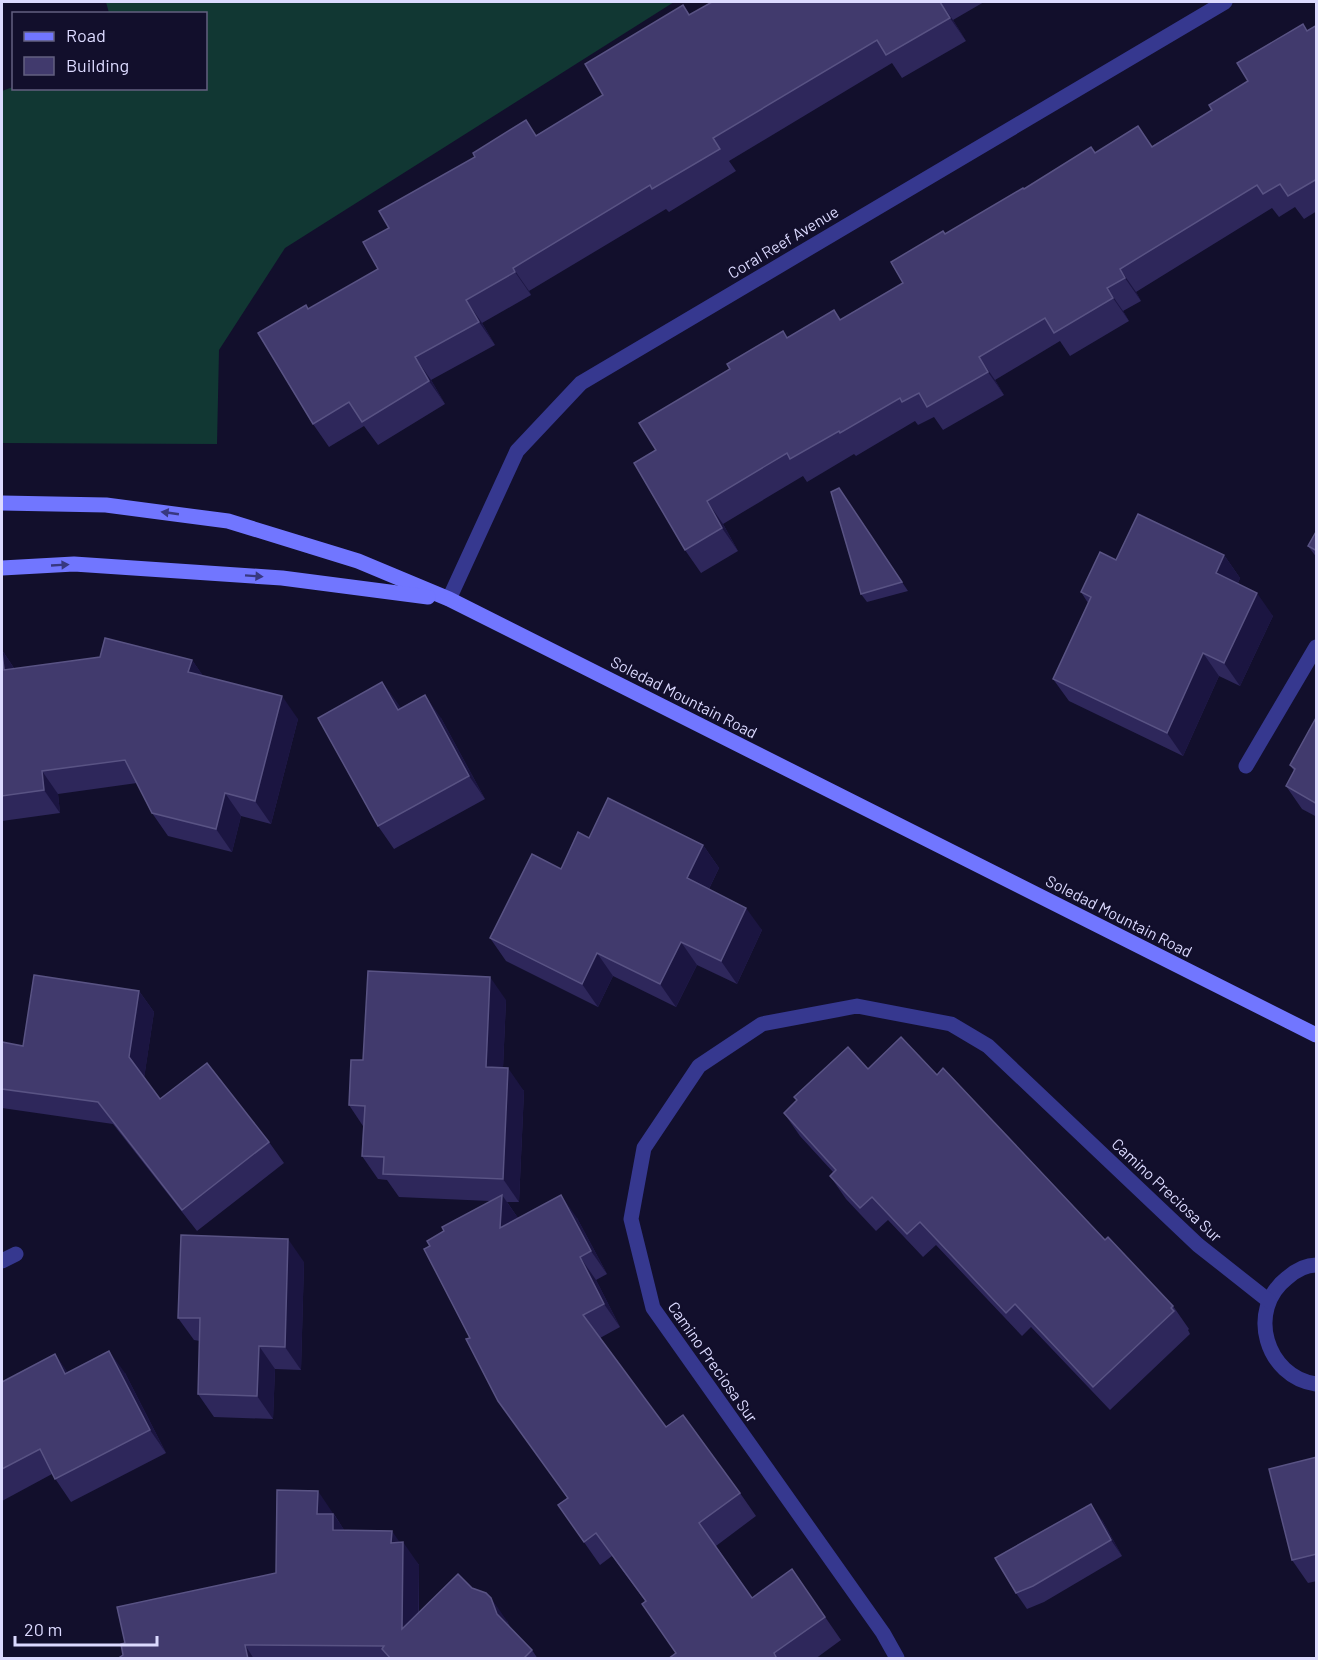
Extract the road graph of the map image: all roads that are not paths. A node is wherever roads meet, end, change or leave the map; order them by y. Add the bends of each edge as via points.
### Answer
1 (1225, 2) edge
2 (2, 503) edge
3 (2, 568) edge
4 (449, 599) junction
5 (1317, 647) edge
6 (1246, 766) dead end
7 (1317, 1035) edge
8 (16, 1254) dead end
9 (2, 1261) edge
10 (1317, 1265) edge
11 (1269, 1301) junction
12 (1317, 1384) edge
13 (897, 1659) edge

1 - 4 street, Coral Reef Avenue via 581,383 517,451
4 -> 2 main road, Soledad Mountain Road via 358,561 228,521 106,505
3 -> 4 main road via 74,564 270,577
4 - 7 main road, Soledad Mountain Road
5 - 6 street
8 - 9 street
10 - 11 street via 1294,1272 1278,1284
11 - 12 street via 1264,1320 1266,1339 1274,1357 1287,1373 1305,1383
11 - 13 street, Camino Preciosa Sur via 1198,1245 988,1047 951,1024 857,1006 762,1024 699,1066 644,1148 642,1158 631,1219 653,1308 883,1633

